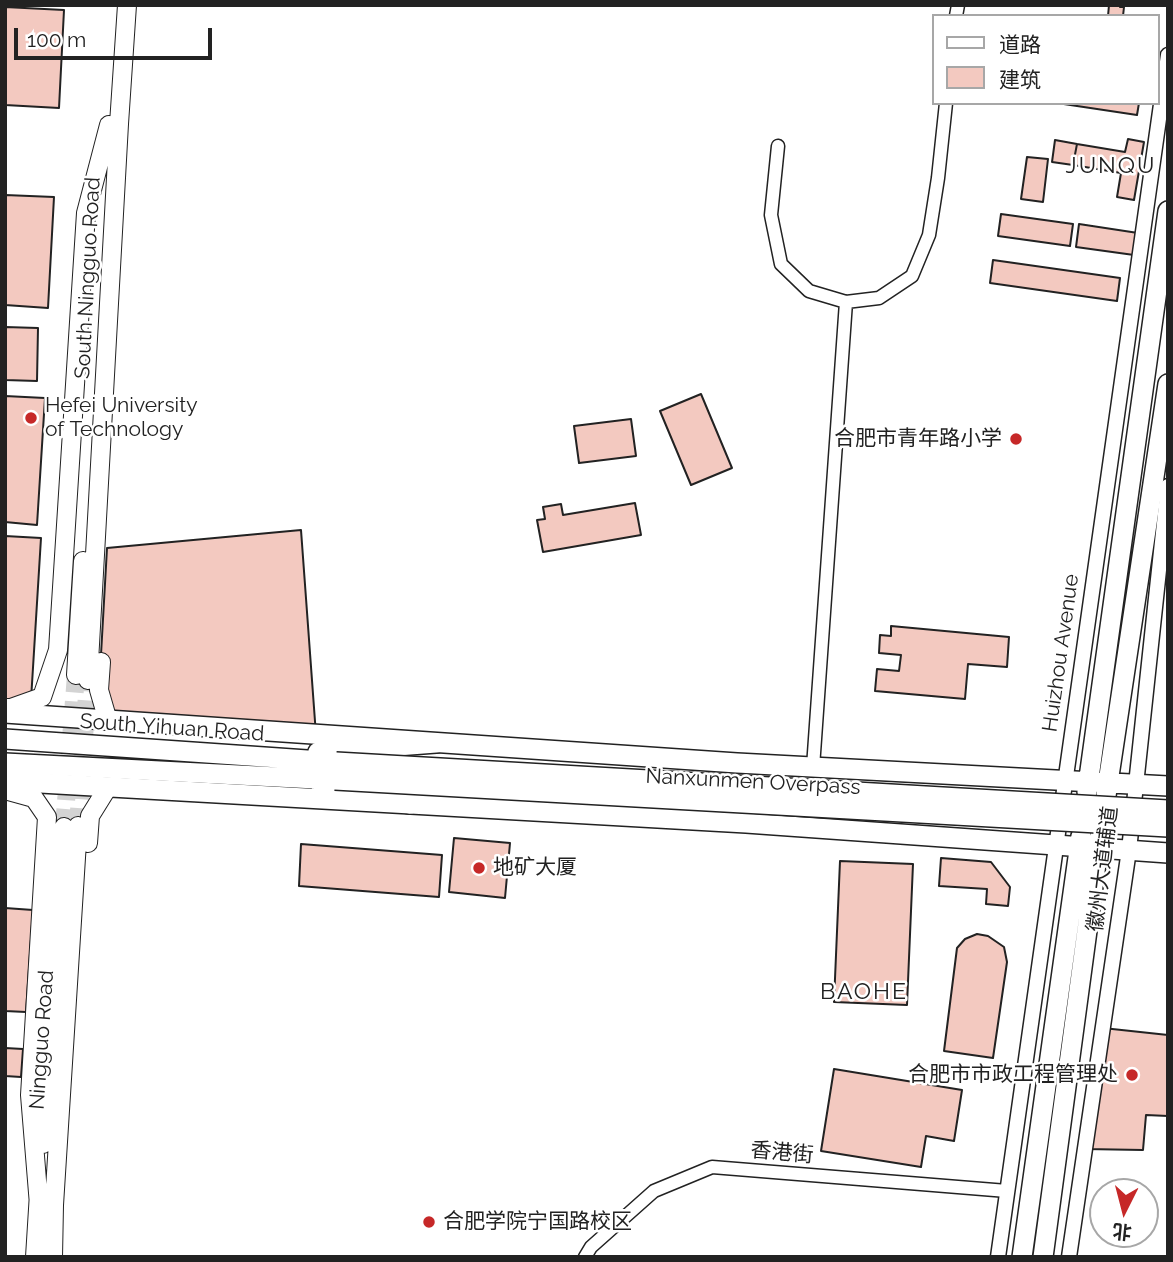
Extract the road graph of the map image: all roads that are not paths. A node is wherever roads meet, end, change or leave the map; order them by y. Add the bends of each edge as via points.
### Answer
1 (116, 5) edge
2 (127, 5) edge
3 (1168, 55) edge
4 (946, 105) edge
5 (114, 125) junction
6 (778, 146) dead end
7 (1168, 211) edge
8 (846, 302) junction
9 (1168, 384) edge
10 (1168, 486) edge
11 (82, 677) tunnel mouth
12 (5, 711) edge
13 (108, 721) junction
14 (5, 739) edge
15 (436, 743) junction
16 (259, 757) junction
17 (5, 763) edge
18 (813, 767) junction
19 (336, 771) junction
20 (275, 777) junction
21 (1066, 780) junction
22 (5, 781) edge
23 (1098, 783) junction
24 (1135, 785) junction
25 (1168, 786) edge
26 (108, 787) junction
27 (5, 790) edge
28 (410, 804) junction
29 (1168, 810) edge
30 (71, 827) tunnel mouth
31 (1168, 827) edge
32 (1057, 845) junction
33 (1089, 847) junction
34 (1129, 850) junction
35 (1168, 853) edge
36 (1007, 1191) junction
37 (47, 1205) junction
38 (35, 1257) edge
39 (53, 1257) edge
40 (585, 1257) edge
41 (998, 1257) edge
42 (1022, 1257) edge
43 (1043, 1257) edge
44 (1069, 1257) edge

1 - 5 main road, South Ningguo Road
2 - 5 main road, South Ningguo Road
3 - 21 street, Huizhou Avenue
4 - 8 street via 929,235 912,276 879,298
5 - 11 main road, South Ningguo Road
5 - 12 main road via 86,213 58,650 42,697
5 - 13 main road via 125,230 99,690
6 - 8 street via 771,215 781,264 809,291
7 - 23 main road
8 - 18 street
9 - 23 main road
10 - 24 street, 徽州大道辅道
12 - 13 main road
13 - 15 main road
14 - 16 main road, South Yihuan Road
15 - 16 main road
15 - 18 main road
16 - 19 main road, South Yihuan Road
17 - 20 main road, South Yihuan Road
18 - 21 main road
19 - 20 main road, South Yihuan Road
19 - 29 main road, Nanxunmen Overpass, bridge
19 - 31 main road, Nanxunmen Overpass, bridge
20 - 28 main road
21 - 23 main road
21 - 32 street, Huizhou Avenue
22 - 26 main road
23 - 24 main road
23 - 33 main road
24 - 25 main road
24 - 34 street, 徽州大道辅道
26 - 28 main road
26 - 37 main road via 90,816 70,1124
27 - 37 main road via 34,799 47,817 30,1095
28 - 32 main road
30 - 37 main road, Ningguo Road
32 - 33 main road
32 - 36 street, Huizhou Avenue
33 - 34 main road
33 - 42 main road
33 - 43 main road
34 - 35 main road
34 - 44 street, 徽州大道辅道
36 - 40 street, 香港街 via 712,1167 653,1191
36 - 41 street, Huizhou Avenue
37 - 38 main road, Ningguo Road
37 - 39 main road, Ningguo Road

